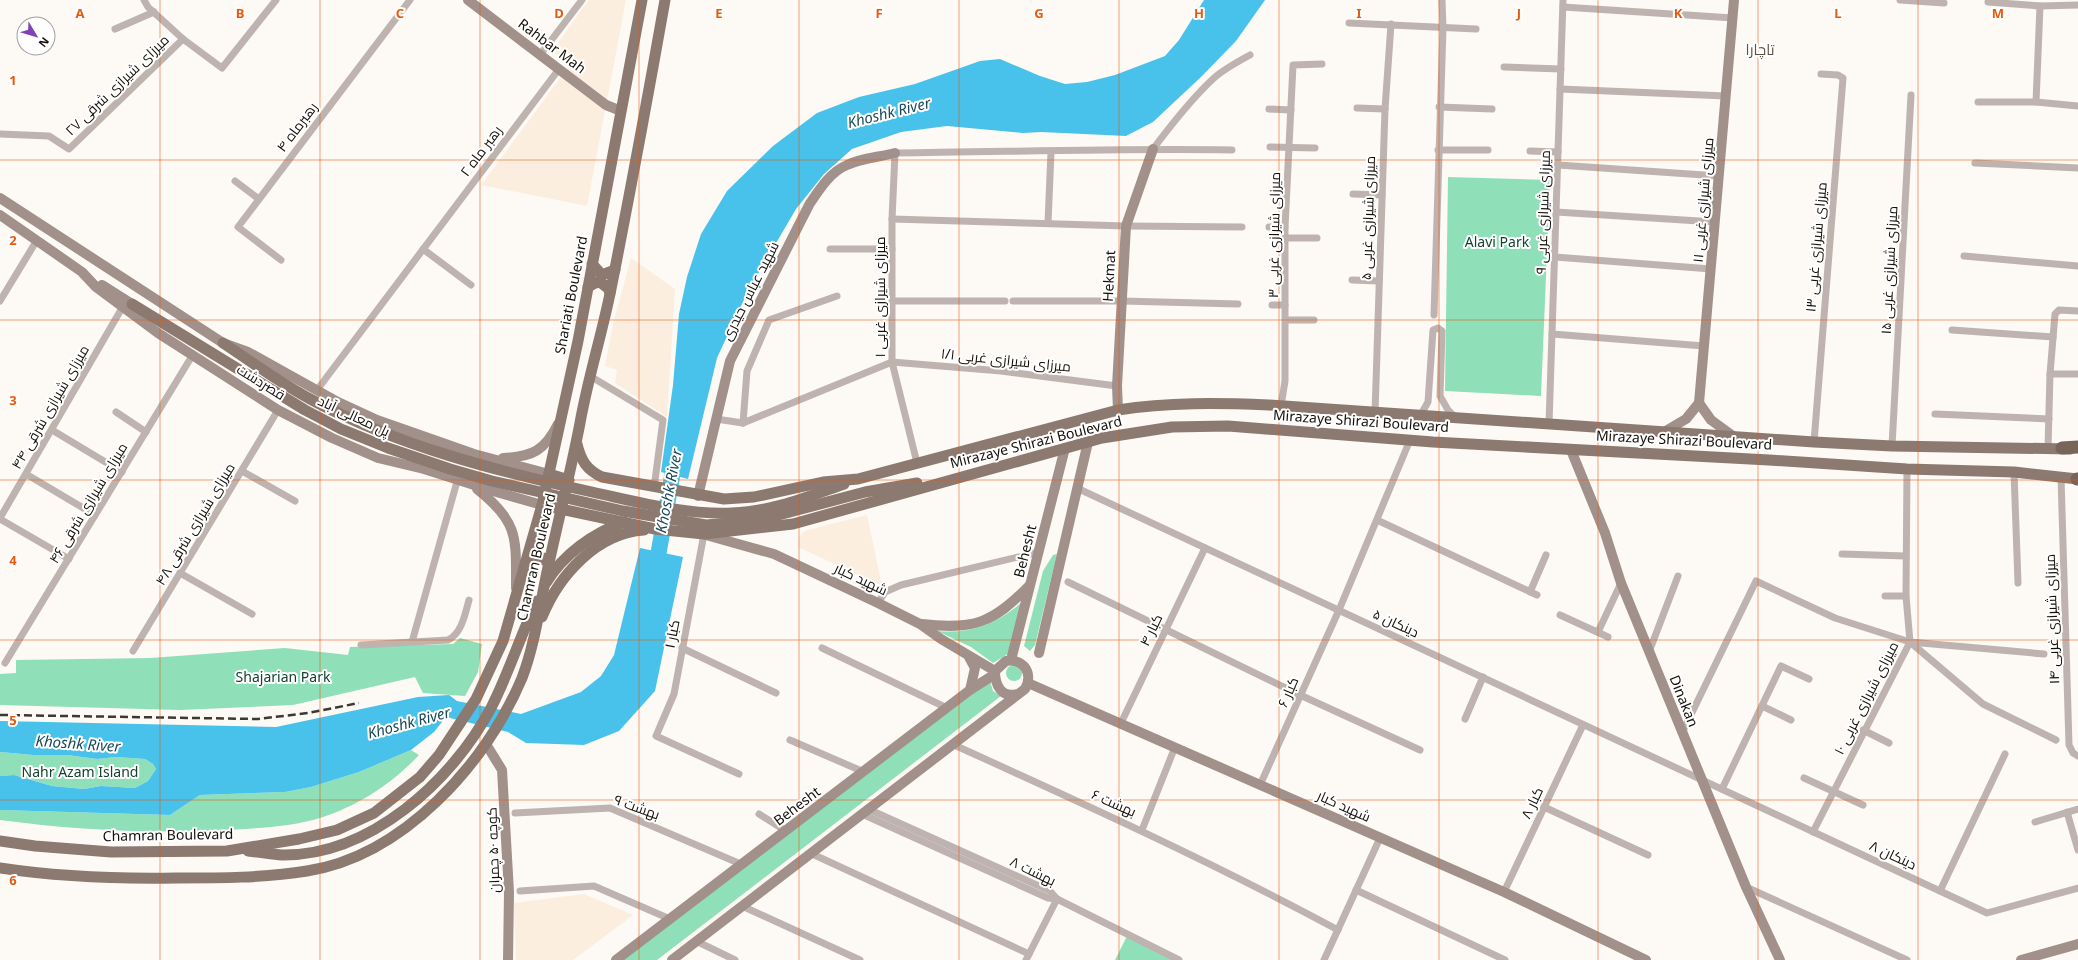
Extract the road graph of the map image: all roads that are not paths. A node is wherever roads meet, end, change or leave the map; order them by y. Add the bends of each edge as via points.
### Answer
1 (144, 0) edge
2 (276, 0) edge
3 (410, 0) edge
4 (468, 0) edge
5 (582, 0) edge
6 (642, 0) edge
7 (665, 0) edge
8 (1442, 0) edge
9 (1734, 0) edge
10 (1900, 0) edge
11 (1944, 2) dead end
12 (1988, 2) dead end
13 (1563, 4) edge
14 (2040, 6) junction
15 (2078, 6) edge
16 (154, 12) junction
17 (1732, 18) junction
18 (1349, 23) dead end
19 (1391, 24) junction
20 (1443, 28) junction
21 (115, 29) dead end
22 (1476, 29) dead end
23 (183, 39) junction
24 (540, 55) junction
25 (1250, 55) dead end
26 (1322, 64) dead end
27 (1504, 67) dead end
28 (1561, 69) junction
29 (559, 70) junction
30 (1821, 74) dead end
31 (1560, 89) junction
32 (1912, 95) dead end
33 (1726, 96) junction
34 (1978, 102) dead end
35 (2036, 102) junction
36 (2078, 106) edge
37 (1439, 107) junction
38 (1357, 108) dead end
39 (1269, 109) dead end
40 (1385, 109) junction
41 (1291, 110) junction
42 (1492, 110) dead end
43 (620, 111) junction
44 (0, 134) edge
45 (1270, 147) dead end
46 (1153, 148) junction
47 (1290, 148) junction
48 (1315, 148) dead end
49 (1232, 150) dead end
50 (1438, 150) junction
51 (1488, 150) dead end
52 (1530, 151) dead end
53 (1051, 152) junction
54 (1558, 152) junction
55 (895, 153) junction
56 (1975, 163) dead end
57 (1558, 165) junction
58 (2078, 168) edge
59 (1719, 176) junction
60 (235, 181) dead end
61 (1353, 194) dead end
62 (1382, 195) junction
63 (0, 198) edge
64 (258, 199) junction
65 (1556, 212) junction
66 (0, 215) edge
67 (892, 219) junction
68 (1715, 222) junction
69 (1048, 223) junction
70 (1126, 226) junction
71 (1242, 227) dead end
72 (1268, 227) dead end
73 (1285, 227) junction
74 (1285, 238) junction
75 (1317, 238) dead end
76 (37, 240) junction
77 (423, 249) junction
78 (892, 249) junction
79 (830, 250) dead end
80 (1964, 256) dead end
81 (1555, 257) junction
82 (281, 260) dead end
83 (592, 264) junction
84 (2078, 266) edge
85 (1711, 269) junction
86 (615, 270) junction
87 (1352, 280) dead end
88 (1379, 281) junction
89 (471, 285) dead end
90 (588, 287) junction
91 (610, 293) junction
92 (837, 296) dead end
93 (0, 301) edge
94 (893, 301) junction
95 (1005, 301) dead end
96 (1013, 301) dead end
97 (1122, 301) junction
98 (1238, 304) dead end
99 (1272, 305) dead end
100 (127, 306) junction
101 (1285, 306) junction
102 (2078, 311) edge
103 (1434, 315) dead end
104 (1286, 320) junction
105 (1314, 320) dead end
106 (1952, 330) dead end
107 (1552, 334) junction
108 (2053, 337) junction
109 (223, 343) junction
110 (1704, 346) junction
111 (192, 356) junction
112 (892, 362) junction
113 (2050, 374) junction
114 (2078, 374) edge
115 (590, 376) junction
116 (1117, 386) junction
117 (317, 390) junction
118 (1699, 403) junction
119 (1281, 406) junction
120 (278, 410) junction
121 (1118, 410) junction
122 (116, 412) dead end
123 (1375, 413) junction
124 (1935, 414) dead end
125 (1420, 416) junction
126 (1455, 417) junction
127 (716, 419) junction
128 (560, 420) junction
129 (2049, 420) junction
130 (743, 423) junction
131 (1549, 424) junction
132 (52, 430) junction
133 (146, 432) junction
134 (1664, 432) junction
135 (1733, 436) junction
136 (1410, 440) junction
137 (1088, 442) junction
138 (1814, 442) junction
139 (577, 444) junction
140 (1892, 446) junction
141 (1065, 448) junction
142 (2048, 448) junction
143 (2062, 448) joint
144 (2078, 448) edge
145 (1571, 450) junction
146 (491, 458) junction
147 (917, 463) junction
148 (524, 468) junction
149 (1907, 470) junction
150 (242, 471) junction
151 (982, 471) junction
152 (122, 472) junction
153 (2014, 472) junction
154 (26, 474) junction
155 (549, 474) junction
156 (2061, 477) junction
157 (458, 478) junction
158 (606, 478) junction
159 (858, 479) junction
160 (2078, 479) edge
161 (569, 480) junction
162 (469, 482) junction
163 (650, 487) junction
164 (1079, 489) junction
165 (698, 496) junction
166 (295, 501) dead end
167 (542, 505) junction
168 (672, 509) junction
169 (562, 510) junction
170 (95, 515) junction
171 (597, 517) junction
172 (0, 519) edge
173 (1377, 520) junction
174 (648, 528) junction
175 (704, 534) junction
176 (1205, 548) junction
177 (1038, 552) junction
178 (1842, 554) dead end
179 (1546, 555) dead end
180 (1906, 556) junction
181 (69, 559) junction
182 (527, 560) junction
183 (549, 564) junction
184 (180, 573) junction
185 (1678, 576) dead end
186 (1068, 582) dead end
187 (1621, 583) junction
188 (2018, 583) dead end
189 (1030, 586) junction
190 (1530, 592) junction
191 (516, 593) junction
192 (1538, 595) dead end
193 (1884, 596) dead end
194 (1906, 596) junction
195 (469, 600) dead end
196 (878, 603) junction
197 (1339, 610) junction
198 (252, 614) dead end
199 (1560, 615) dead end
200 (920, 624) junction
201 (1165, 630) junction
202 (1598, 632) junction
203 (1608, 637) dead end
204 (532, 641) junction
205 (412, 642) junction
206 (1910, 642) junction
207 (361, 645) dead end
208 (682, 648) junction
209 (822, 648) dead end
210 (133, 651) dead end
211 (1649, 652) junction
212 (1039, 653) dead end
213 (2044, 654) dead end
214 (968, 655) junction
215 (1011, 660) junction
216 (5, 663) dead end
217 (995, 672) junction
218 (1483, 677) junction
219 (1809, 679) dead end
220 (1028, 682) junction
221 (970, 690) junction
222 (776, 693) dead end
223 (1017, 694) junction
224 (1300, 695) junction
225 (1762, 706) junction
226 (947, 708) junction
227 (1465, 719) dead end
228 (1791, 720) dead end
229 (1121, 723) junction
230 (1583, 725) junction
231 (1864, 730) junction
232 (1682, 733) junction
233 (790, 740) dead end
234 (2056, 740) dead end
235 (1889, 743) dead end
236 (486, 744) junction
237 (952, 744) junction
238 (1175, 747) junction
239 (1420, 750) dead end
240 (2005, 754) dead end
241 (2078, 756) edge
242 (864, 772) junction
243 (739, 774) dead end
244 (1804, 778) dead end
245 (1702, 780) junction
246 (1260, 784) junction
247 (1722, 789) junction
248 (1833, 792) junction
249 (1863, 805) dead end
250 (1544, 808) junction
251 (2078, 809) edge
252 (865, 812) junction
253 (2067, 812) junction
254 (515, 813) dead end
255 (759, 814) dead end
256 (2035, 822) dead end
257 (1142, 830) junction
258 (786, 831) junction
259 (1813, 832) junction
260 (1380, 838) junction
261 (0, 841) edge
262 (234, 850) junction
263 (2078, 850) edge
264 (810, 853) junction
265 (1648, 855) dead end
266 (743, 865) junction
267 (0, 868) edge
268 (1746, 887) junction
269 (2078, 888) edge
270 (1356, 890) junction
271 (520, 891) dead end
272 (1940, 891) junction
273 (1504, 892) junction
274 (1057, 899) junction
275 (742, 906) junction
276 (670, 920) junction
277 (1338, 930) junction
278 (696, 941) junction
279 (2078, 944) edge
280 (1028, 957) edge
281 (508, 960) edge
282 (616, 960) edge
283 (672, 960) edge
284 (735, 960) edge
285 (860, 960) edge
286 (1179, 960) edge
287 (1324, 960) edge
288 (1505, 960) edge
289 (1646, 960) edge
290 (1780, 960) edge
291 (1907, 960) edge
292 (2021, 960) edge

1 - 16 street
2 - 23 street via 222,68
3 - 64 street, ۴ رهبرماه
4 - 24 street, Rahbar Mah
5 - 24 street
6 - 43 main road, Shariati Boulevard
7 - 86 main road
8 - 20 street
9 - 17 street, میرزای شیرازی غربی ۱۱
10 - 11 street
12 - 14 street
13 - 17 street
13 - 28 street, میرزای شیرازی غربی ۹
14 - 15 street
14 - 35 street
16 - 21 street
16 - 23 street
17 - 33 street, میرزای شیرازی غربی ۱۱
18 - 19 street
19 - 20 street
19 - 40 street, ۵ میرزای شیرازی غربی
20 - 22 street
20 - 37 street
23 - 44 street, ۲۷ میرزای شیرازی شرقی via 69,149 49,136
24 - 29 street, Rahbar Mah
25 - 46 street via 1213,79
26 - 41 street, ۳ میرزای شیرازی غربی via 1293,65
27 - 28 street
28 - 31 street, میرزای شیرازی غربی ۹
29 - 43 street, Rahbar Mah via 606,105
29 - 77 street, ۲ رهبر ماه
30 - 138 street, ۱۳ میرزای شیرازی غربی via 1838,74 1843,78
31 - 33 street
31 - 54 street, میرزای شیرازی غربی ۹
32 - 140 street, ۱۵ میرزای شیرازی غربی
33 - 59 street, میرزای شیرازی غربی ۱۱
34 - 35 street
35 - 36 street
37 - 42 street
37 - 50 street
38 - 40 street
39 - 41 street
40 - 62 street, ۵ میرزای شیرازی غربی
41 - 47 street, ۳ میرزای شیرازی غربی
43 - 83 main road, Shariati Boulevard
45 - 47 street
46 - 49 street
46 - 53 street
46 - 70 street, Hekmat
47 - 48 street
47 - 73 street, ۳ میرزای شیرازی غربی
50 - 51 street
50 - 103 street
52 - 54 street
53 - 55 street
53 - 69 street
54 - 57 street, میرزای شیرازی غربی ۹
55 - 67 street, ۱ میرزای شیرازی غربی
55 - 127 street, شهید عباس حیدری via 847,164 823,185 809,205 730,362
56 - 58 street
57 - 59 street
57 - 65 street, میرزای شیرازی غربی ۹
59 - 68 street, میرزای شیرازی غربی ۱۱
60 - 64 street
61 - 62 street
62 - 88 street, ۵ میرزای شیرازی غربی
63 - 109 street, قصردشت
64 - 82 street, ۴ رهبرماه via 238,227
65 - 68 street
65 - 81 street, میرزای شیرازی غربی ۹
66 - 76 street
67 - 69 street
67 - 78 street, ۱ میرزای شیرازی غربی
68 - 85 street, میرزای شیرازی غربی ۱۱
69 - 70 street
70 - 71 street
70 - 97 street, Hekmat
72 - 73 street
73 - 74 street, ۳ میرزای شیرازی غربی
74 - 75 street
74 - 101 street, ۳ میرزای شیرازی غربی
76 - 93 street
76 - 100 street, پل معالی آباد
77 - 89 street
77 - 117 street, ۲ رهبر ماه
78 - 79 street
78 - 94 street, ۱ میرزای شیرازی غربی
80 - 84 street
81 - 85 street
81 - 107 street, میرزای شیرازی غربی ۹
83 - 86 main road via 602,275
83 - 90 main road, Shariati Boulevard
85 - 110 street, میرزای شیرازی غربی ۱۱
86 - 91 main road
87 - 88 street
88 - 123 street, ۵ میرزای شیرازی غربی
90 - 91 main road via 600,282
90 - 128 main road, Shariati Boulevard
91 - 115 main road
92 - 130 street via 769,320 747,371
94 - 95 street
94 - 112 street, ۱ میرزای شیرازی غربی
96 - 97 street
97 - 98 street
97 - 116 street, Hekmat
99 - 101 street
100 - 111 street, قصردشت
100 - 132 street, ۴۴ میرزای شیرازی شرقی
100 - 151 main road, پل معالی آباد via 341,430 388,448 492,481 657,518 706,525 744,522 801,510 864,492
101 - 104 street, ۳ میرزای شیرازی غربی
102 - 108 street via 2056,311
104 - 105 street
104 - 119 street, ۳ میرزای شیرازی غربی via 1285,381
106 - 108 street
107 - 110 street
107 - 131 street, میرزای شیرازی غربی ۹
108 - 113 street
109 - 117 street, قصردشت via 248,352
109 - 168 main road, پل معالی آباد via 311,400 364,425 427,449 552,484
110 - 118 street, میرزای شیرازی غربی ۱۱
111 - 120 street, قصردشت
111 - 133 street, ۴۶ میرزای شیرازی شرقی
112 - 116 street, ۱/۱ میرزای شیرازی غربی via 1000,371
112 - 130 street
112 - 147 street, ۱ میرزای شیرازی غربی
113 - 114 street
113 - 129 street
115 - 139 main road
115 - 163 street via 663,420
116 - 121 street, Hekmat
117 - 146 street, قصردشت via 377,420
118 - 134 street via 1686,419
118 - 135 street via 1711,420
119 - 121 main road, Mirazaye Shirazi Boulevard via 1202,402
119 - 123 main road, Mirazaye Shirazi Boulevard
120 - 150 street, ۴۸ میرزای شیرازی شرقی
120 - 157 street, قصردشت via 378,458
121 - 147 main road, Mirazaye Shirazi Boulevard
122 - 133 street
123 - 125 main road, Mirazaye Shirazi Boulevard
124 - 129 street
125 - 126 main road, Mirazaye Shirazi Boulevard
125 - 126 street via 1428,402 1433,330 1438,328 1442,331 1440,396
126 - 131 main road, Mirazaye Shirazi Boulevard
127 - 130 street
127 - 165 street, شهید عباس حیدری
128 - 146 street via 550,438 536,452 523,457
128 - 155 main road, Shariati Boulevard
129 - 142 street
131 - 134 main road, Mirazaye Shirazi Boulevard
132 - 152 street
132 - 154 street, ۴۴ میرزای شیرازی شرقی
133 - 152 street, ۴۶ میرزای شیرازی شرقی
134 - 135 main road, Mirazaye Shirazi Boulevard
135 - 138 main road, Mirazaye Shirazi Boulevard
136 - 137 main road, Mirazaye Shirazi Boulevard via 1202,426 1149,430
136 - 145 main road, Mirazaye Shirazi Boulevard
136 - 173 street, ۶ کبار
137 - 141 main road, Mirazaye Shirazi Boulevard
137 - 164 street
138 - 140 main road, Mirazaye Shirazi Boulevard
139 - 158 main road, Mirazaye Shirazi Boulevard via 586,468
139 - 161 main road
140 - 142 main road, Mirazaye Shirazi Boulevard
141 - 151 main road, Mirazaye Shirazi Boulevard
141 - 177 street, Behesht
142 - 143 main road, Mirazaye Shirazi Boulevard
143 - 144 highway
145 - 149 main road, Mirazaye Shirazi Boulevard
145 - 187 street, Dinakan via 1605,533
146 - 148 street, قصردشت
147 - 159 main road, Mirazaye Shirazi Boulevard
148 - 155 street, قصردشت
148 - 162 street via 528,481 525,492 513,492
149 - 153 main road, Mirazaye Shirazi Boulevard
149 - 180 street, ۱۰ میرزای شیرازی غربی
150 - 166 street
150 - 184 street, ۴۸ میرزای شیرازی شرقی
151 - 175 main road, Mirazaye Shirazi Boulevard via 793,524
152 - 170 street, ۴۶ میرزای شیرازی شرقی
153 - 156 main road, Mirazaye Shirazi Boulevard
153 - 188 street
154 - 170 street
154 - 172 street, ۴۴ میرزای شیرازی شرقی
155 - 161 main road
155 - 167 main road, Shariati Boulevard
156 - 160 main road, Mirazaye Shirazi Boulevard
156 - 241 street, ۱۴ میرزای شیرازی غربی via 2069,746
157 - 162 street, قصردشت
157 - 205 street
158 - 163 main road, Mirazaye Shirazi Boulevard
158 - 171 main road via 595,491 593,503
159 - 165 main road, Mirazaye Shirazi Boulevard via 823,482 754,497 724,499
159 - 168 main road via 773,508 733,513
161 - 169 main road, Chamran Boulevard
162 - 167 street, قصردشت via 493,492
162 - 191 street via 497,504 511,527 516,544
163 - 165 main road, Mirazaye Shirazi Boulevard
164 - 176 street, ۵ دینکان
164 - 212 street
167 - 169 main road
167 - 182 main road, Shariati Boulevard
168 - 262 main road via 614,526 585,543 562,562 543,589 498,694 474,736 435,784 412,805 362,835 336,846 282,855
169 - 171 main road
169 - 183 main road, Chamran Boulevard
170 - 181 street, ۴۶ میرزای شیرازی شرقی
171 - 174 main road
172 - 181 street
173 - 190 street
173 - 197 street, ۶ کبار
174 - 175 main road, Mirazaye Shirazi Boulevard
174 - 204 main road, Chamran Boulevard via 616,536 589,553 576,565 564,578 546,608
175 - 196 street, شهید کبار via 774,554
175 - 208 street, ۱ کبار
176 - 197 street, ۵ دینکان
176 - 201 street, ۴ کبار
177 - 189 street, Behesht
177 - 196 street via 901,585 885,592
178 - 180 street
179 - 190 street
180 - 194 street, ۱۰ میرزای شیرازی غربی
181 - 216 street, ۴۶ میرزای شیرازی شرقی
182 - 183 main road via 542,558
182 - 191 main road, Shariati Boulevard
183 - 204 main road, Chamran Boulevard
184 - 198 street
184 - 210 street, ۴۸ میرزای شیرازی شرقی
185 - 211 street
186 - 201 street
187 - 202 street
187 - 211 street, Dinakan
189 - 200 street via 1012,604 986,620 949,628
189 - 215 street, Behesht
190 - 192 street
191 - 262 main road, Chamran Boulevard via 503,641 476,699 439,755 420,777 374,813 337,830
193 - 194 street
194 - 206 street, ۱۰ میرزای شیرازی غربی
195 - 205 street via 460,626 453,637 448,640
196 - 200 street, شهید کبار
197 - 218 street, ۵ دینکان
197 - 224 street, ۶ کبار
199 - 202 street
200 - 214 street, شهید کبار
201 - 224 street
201 - 229 street, ۴ کبار
202 - 203 street
204 - 236 main road, Chamran Boulevard via 524,674 509,707
205 - 207 street
206 - 213 street
206 - 231 street, ۱۰ میرزای شیرازی غربی
206 - 232 street via 1835,618 1756,581
206 - 234 street via 1983,704
208 - 222 street
208 - 243 street, ۱ کبار via 674,694 656,736
209 - 226 street
211 - 232 street, Dinakan
214 - 217 street, شهید کبار
214 - 221 street via 975,668
215 - 217 street via 1001,664
215 - 220 street via 1022,663 1026,668
217 - 221 street, Behesht
217 - 223 street via 999,690 1009,695
218 - 227 street
218 - 230 street, ۵ دینکان
219 - 225 street via 1781,666
220 - 223 street via 1025,689
220 - 229 street, شهید کبار
221 - 226 street, Behesht
223 - 237 street
224 - 239 street
224 - 246 street, ۶ کبار
225 - 228 street
225 - 247 street
226 - 242 street, Behesht
229 - 238 street, شهید کبار
230 - 245 street, ۵ دینکان
230 - 250 street, ۸ کبار
231 - 235 street
231 - 248 street, ۱۰ میرزای شیرازی غربی
232 - 245 street, Dinakan
233 - 242 street
236 - 267 main road, Chamran Boulevard via 451,787 422,815 386,841 349,860 308,871 229,878 110,879
236 - 281 street, کوچه ۵۰ چمران via 502,770 509,892
237 - 252 street
237 - 257 street, ۶ بهشت
238 - 246 street, شهید کبار
238 - 257 street
240 - 272 street
242 - 258 street, Behesht
244 - 248 street
245 - 247 street, ۸ دینکان
245 - 268 street, Dinakan
246 - 260 street, شهید کبار
247 - 259 street, ۸ دینکان
248 - 249 street
248 - 259 street, ۱۰ میرزای شیرازی غربی
250 - 265 street
250 - 273 street, ۸ کبار
251 - 253 street
252 - 264 street
252 - 274 street, ۸ بهشت via 1048,898
253 - 256 street
253 - 263 street
254 - 266 street, ۹ بهشت via 610,808
255 - 258 street
257 - 277 street, ۶ بهشت
258 - 266 street, Behesht
259 - 272 street, ۸ دینکان
260 - 270 street
260 - 273 street, شهید کبار
261 - 262 main road, Chamran Boulevard via 111,852
264 - 275 street
264 - 280 street
266 - 276 street, Behesht
268 - 290 street, Dinakan
268 - 291 street
269 - 272 street, ۸ دینکان via 1987,913
270 - 277 street
270 - 288 street
271 - 276 street via 594,886
273 - 289 street, شهید کبار
274 - 280 street
274 - 286 street, ۸ بهشت
275 - 278 street
275 - 285 street
276 - 282 street, Behesht
277 - 287 street
278 - 283 street
278 - 284 street
279 - 292 street

